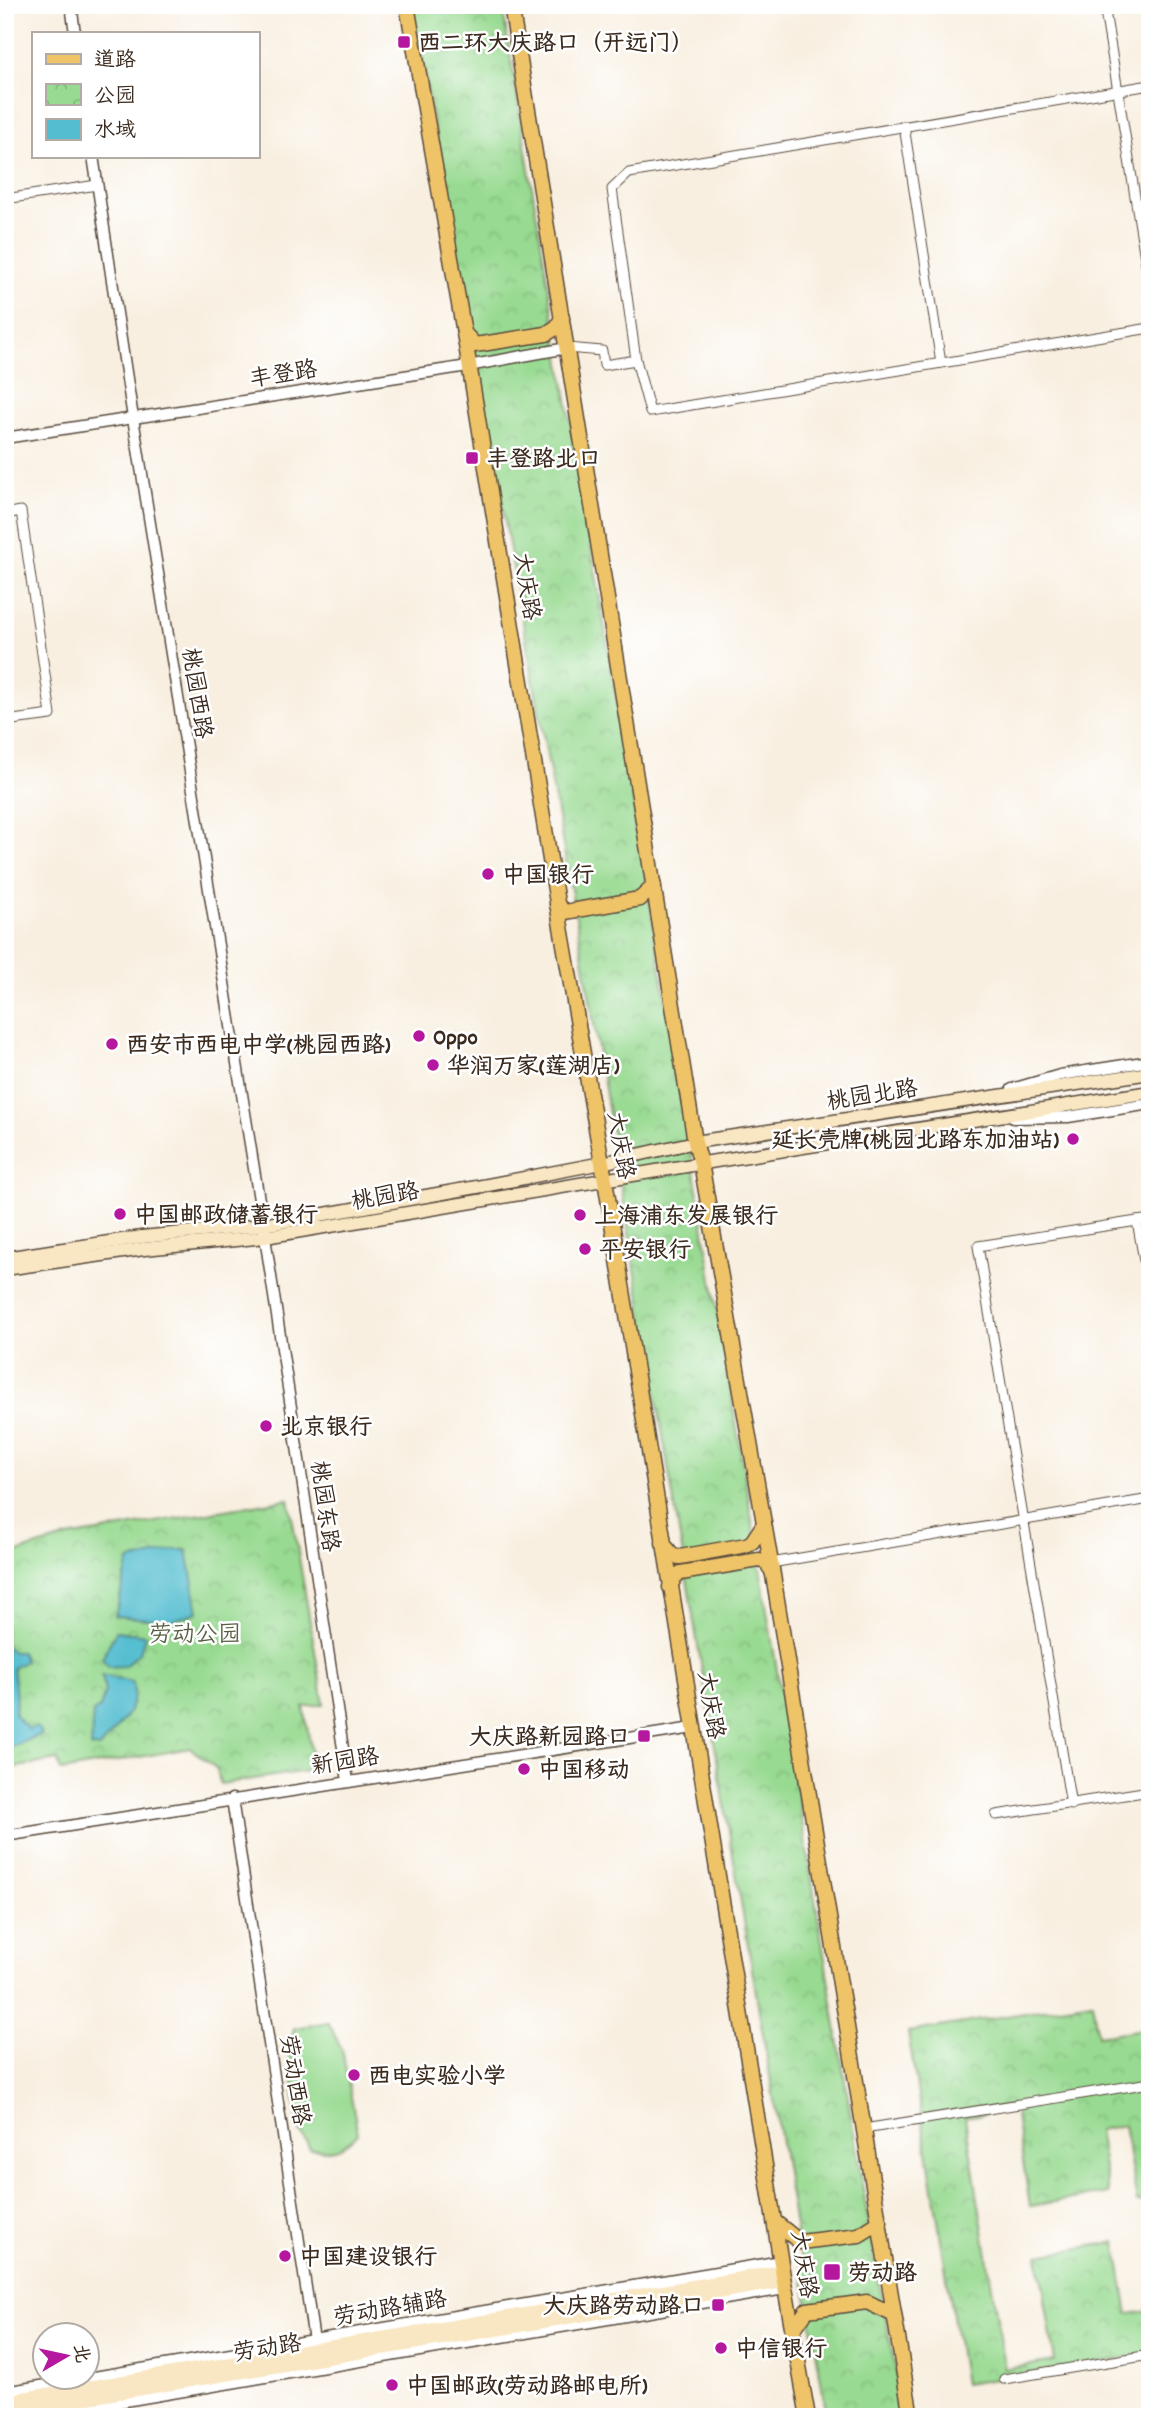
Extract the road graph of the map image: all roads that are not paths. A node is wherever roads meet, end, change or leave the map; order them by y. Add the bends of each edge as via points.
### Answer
1 (71, 5) edge
2 (407, 5) edge
3 (511, 5) edge
4 (1104, 5) edge
5 (75, 32) edge
6 (1150, 85) edge
7 (1117, 90) junction
8 (904, 126) junction
9 (93, 158) edge
10 (97, 185) junction
11 (5, 199) edge
12 (1150, 289) edge
13 (562, 318) junction
14 (1150, 328) edge
15 (464, 333) junction
16 (567, 346) junction
17 (636, 360) junction
18 (941, 363) junction
19 (468, 364) junction
20 (133, 418) junction
21 (5, 438) edge
22 (5, 514) edge
23 (5, 721) edge
24 (653, 886) junction
25 (557, 905) junction
26 (657, 909) junction
27 (560, 925) junction
28 (1150, 1061) edge
29 (1150, 1073) edge
30 (1150, 1092) edge
31 (986, 1097) junction
32 (1150, 1104) edge
33 (975, 1119) junction
34 (695, 1142) junction
35 (602, 1163) junction
36 (701, 1163) junction
37 (605, 1180) junction
38 (1150, 1219) edge
39 (1137, 1221) junction
40 (264, 1231) junction
41 (5, 1258) edge
42 (5, 1269) edge
43 (1150, 1294) edge
44 (1150, 1499) edge
45 (1024, 1520) junction
46 (764, 1524) junction
47 (662, 1542) junction
48 (771, 1567) junction
49 (670, 1587) junction
50 (692, 1728) junction
51 (348, 1780) junction
52 (1150, 1791) edge
53 (232, 1799) junction
54 (1071, 1805) junction
55 (996, 1815) dead end
56 (5, 1836) edge
57 (1150, 2083) edge
58 (864, 2129) junction
59 (775, 2222) junction
60 (880, 2222) junction
61 (783, 2276) junction
62 (894, 2315) junction
63 (793, 2330) junction
64 (316, 2354) junction
65 (1150, 2355) edge
66 (1004, 2379) dead end
67 (5, 2392) edge
68 (5, 2401) edge
69 (5, 2412) edge
70 (31, 2417) edge
71 (808, 2417) edge
72 (911, 2417) edge

1 - 5 street
2 - 15 main road, 大庆路
3 - 13 main road
4 - 7 street
6 - 7 street
7 - 8 street
7 - 12 street
8 - 17 street via 629,173 612,190
8 - 18 street
9 - 10 street, 桃园西路
10 - 11 street
10 - 20 street, 桃园西路
13 - 15 main road via 546,334 475,345
13 - 16 main road
14 - 18 street
15 - 19 main road, 大庆路
16 - 17 street via 602,351 604,365
16 - 19 main road via 550,337 477,350
16 - 24 main road
17 - 18 street via 650,412
19 - 20 street, 丰登路
19 - 25 main road, 大庆路
20 - 21 street, 丰登路
20 - 40 street, 桃园西路
22 - 23 street via 21,511 51,715
24 - 25 main road via 640,899 565,912
24 - 26 main road
25 - 27 main road, 大庆路
26 - 27 main road via 642,904 566,916
26 - 34 main road
27 - 35 main road, 大庆路
28 - 31 street via 1060,1075
29 - 31 main road, 桃园北路
30 - 33 main road, 桃园北路
31 - 34 main road, 桃园北路
32 - 33 street via 1068,1117
33 - 36 main road, 桃园北路
34 - 35 main road, 桃园北路
34 - 36 main road
35 - 37 main road, 大庆路
35 - 40 main road, 桃园路
36 - 37 main road, 桃园北路
36 - 46 main road
37 - 40 main road, 桃园路
37 - 47 main road, 大庆路
38 - 39 street
39 - 43 street
39 - 45 street via 978,1246
40 - 41 main road, 桃园路 via 142,1237
40 - 42 main road, 桃园路
40 - 51 street, 桃园东路
44 - 45 street
45 - 48 street
45 - 54 street
46 - 47 main road via 746,1545 680,1557 673,1556
46 - 48 main road
47 - 49 main road, 大庆路
48 - 49 main road via 759,1560 681,1573
48 - 58 main road
49 - 50 main road, 大庆路
50 - 51 street, 新园路
50 - 59 main road, 大庆路
51 - 53 street, 新园路
52 - 54 street
53 - 56 street, 新园路
53 - 64 street, 劳动西路
54 - 55 street
57 - 58 street
58 - 60 main road
59 - 60 main road via 800,2242 859,2235
59 - 61 main road, 大庆路
60 - 62 main road
61 - 63 main road, 大庆路
61 - 64 main road, 劳动路
61 - 64 street, 劳动路辅路
62 - 63 main road via 867,2302 807,2311
62 - 72 main road
63 - 71 main road, 大庆路
64 - 67 street, 劳动路辅路
64 - 68 main road, 劳动路
64 - 69 main road, 劳动路
64 - 70 street, 劳动路辅路
65 - 66 street

